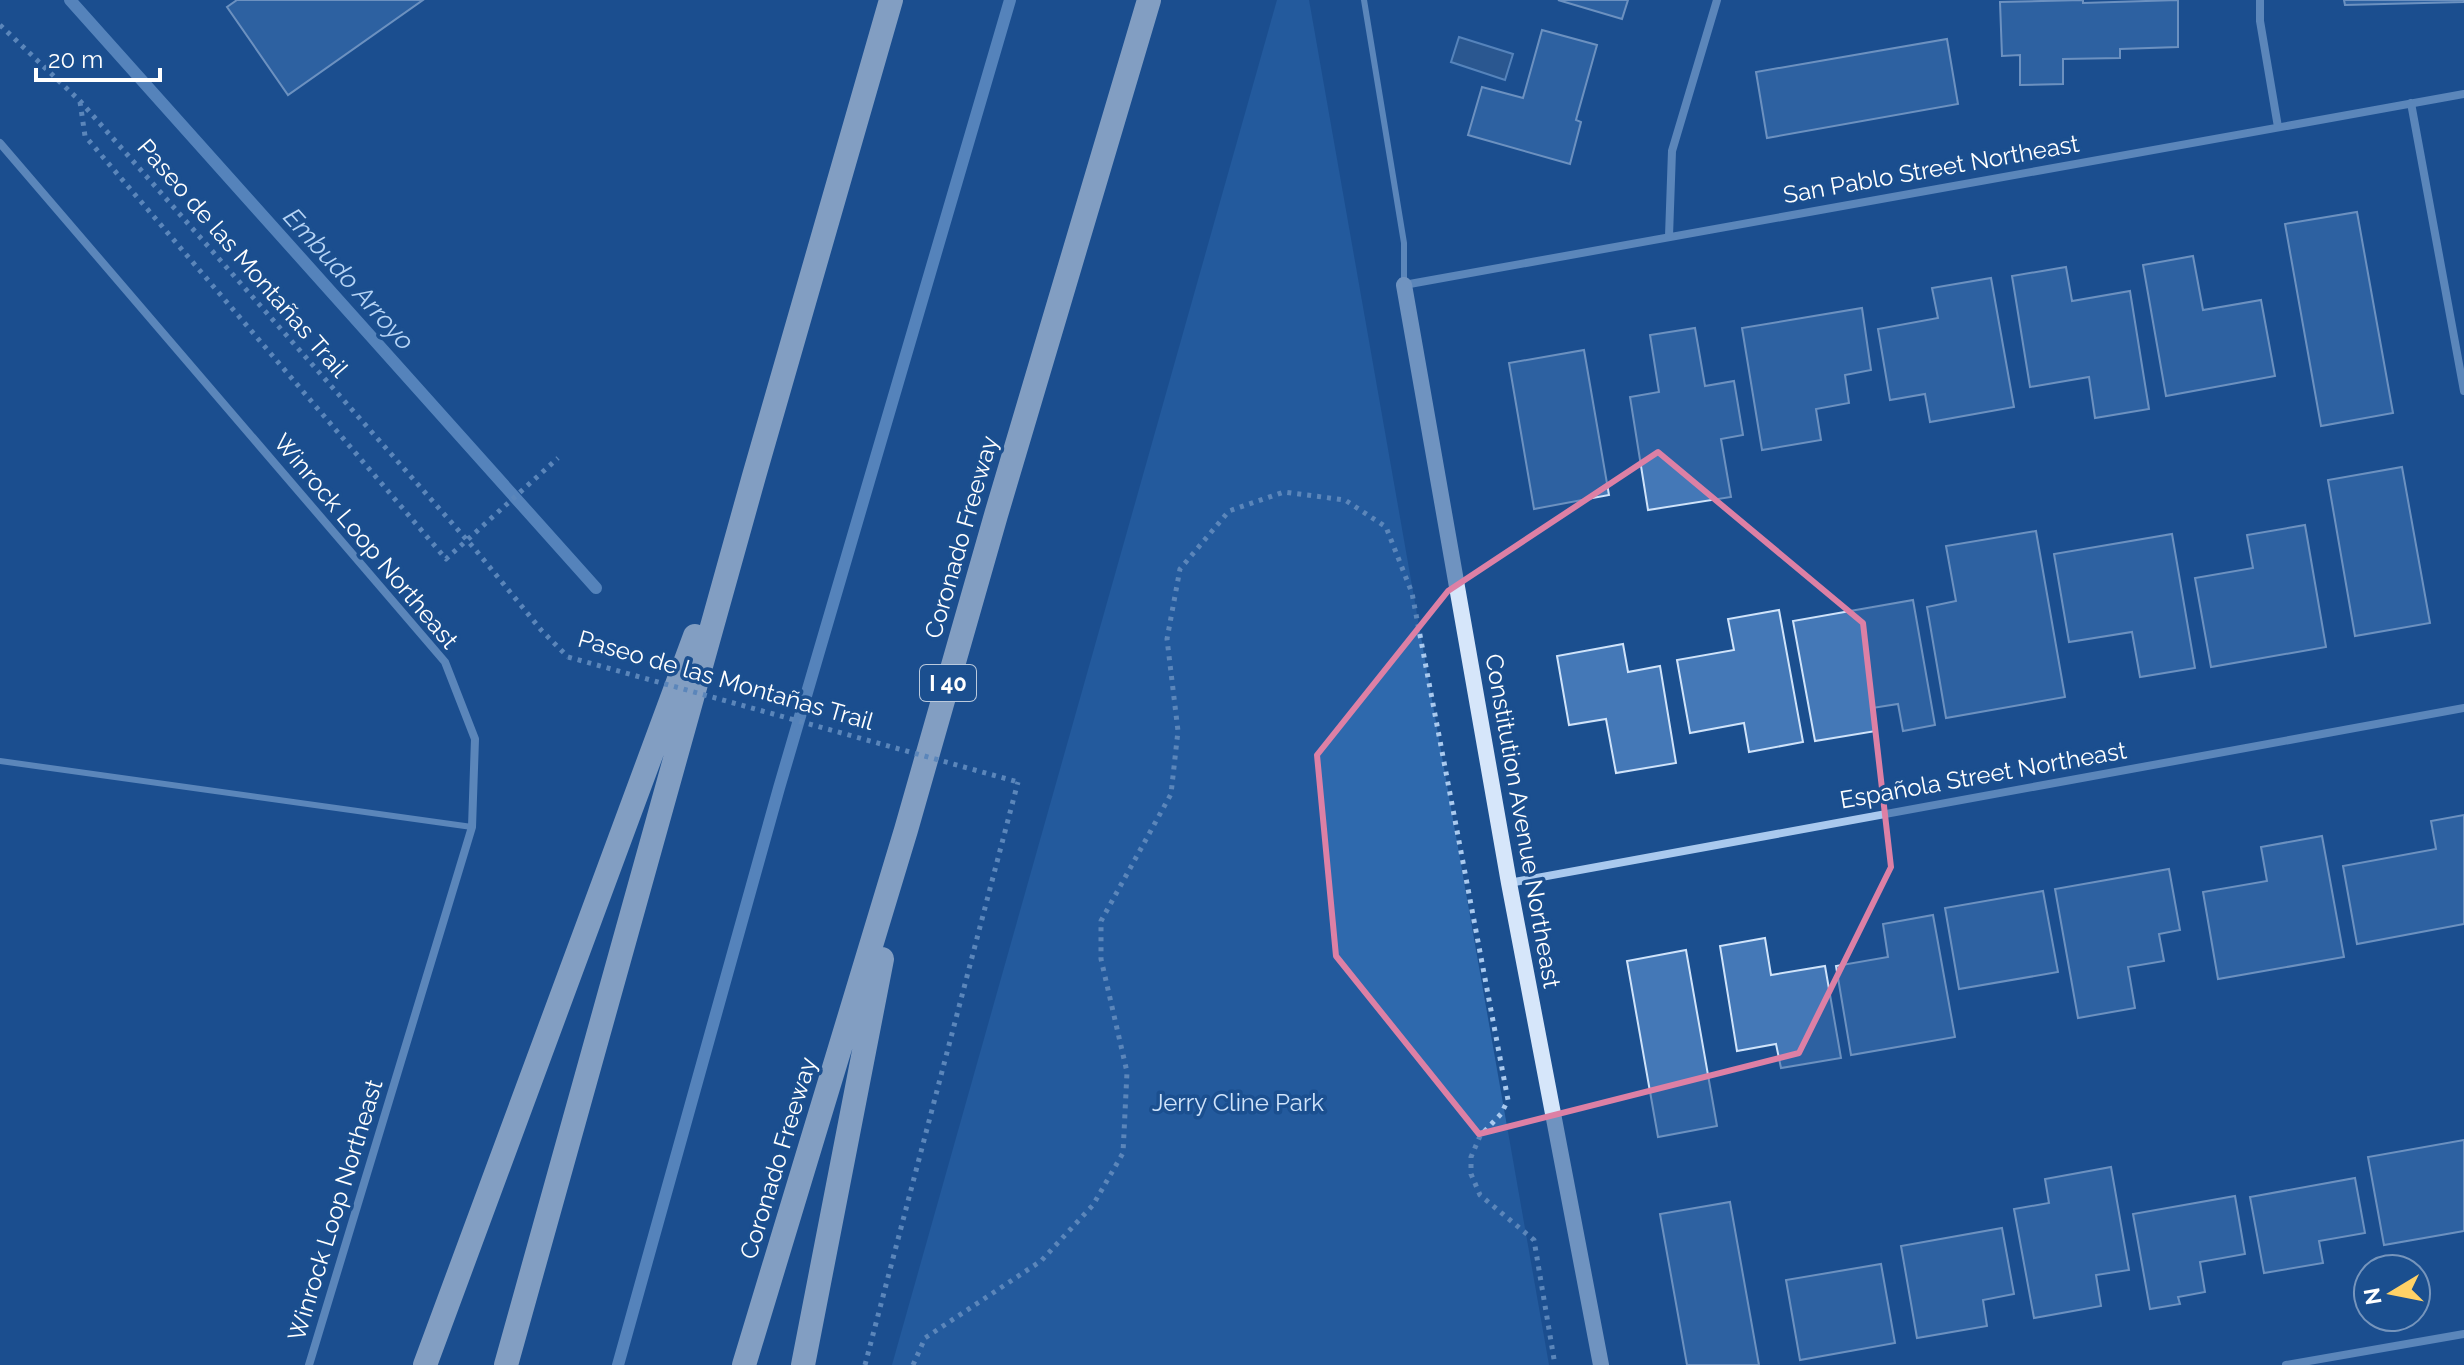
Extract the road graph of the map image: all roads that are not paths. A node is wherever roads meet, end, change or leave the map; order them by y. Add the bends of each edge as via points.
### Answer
1 (891, 0) edge
2 (1149, 0) edge
3 (1364, 0) edge
4 (1717, 0) edge
5 (2260, 0) edge
6 (2464, 94) edge
7 (2411, 103) junction
8 (2278, 127) junction
9 (0, 143) edge
10 (1669, 236) junction
11 (1404, 285) junction
12 (2464, 391) edge
13 (754, 476) junction
14 (2464, 708) edge
15 (0, 761) edge
16 (472, 827) junction
17 (906, 830) junction
18 (1509, 883) junction
19 (2464, 1334) edge
20 (309, 1365) edge
21 (425, 1365) edge
22 (506, 1365) edge
23 (744, 1365) edge
24 (803, 1365) edge
25 (1601, 1365) edge
26 (2286, 1365) edge

1 - 13 highway
2 - 17 highway, Coronado Freeway / I 40
3 - 11 lane via 1404,243
4 - 10 street via 1672,151
5 - 8 street
6 - 7 street, San Pablo Street Northeast
7 - 8 street, San Pablo Street Northeast
7 - 12 street
8 - 10 street, San Pablo Street Northeast
9 - 16 street, Winrock Loop Northeast via 445,662 475,739
10 - 11 street, San Pablo Street Northeast
11 - 18 street, Constitution Avenue Northeast
13 - 21 highway
13 - 22 highway
14 - 18 street, Española Street Northeast
15 - 16 lane
16 - 20 street, Winrock Loop Northeast
17 - 23 highway, Coronado Freeway / I 40
17 - 24 highway
18 - 25 street, Constitution Avenue Northeast
19 - 26 street

